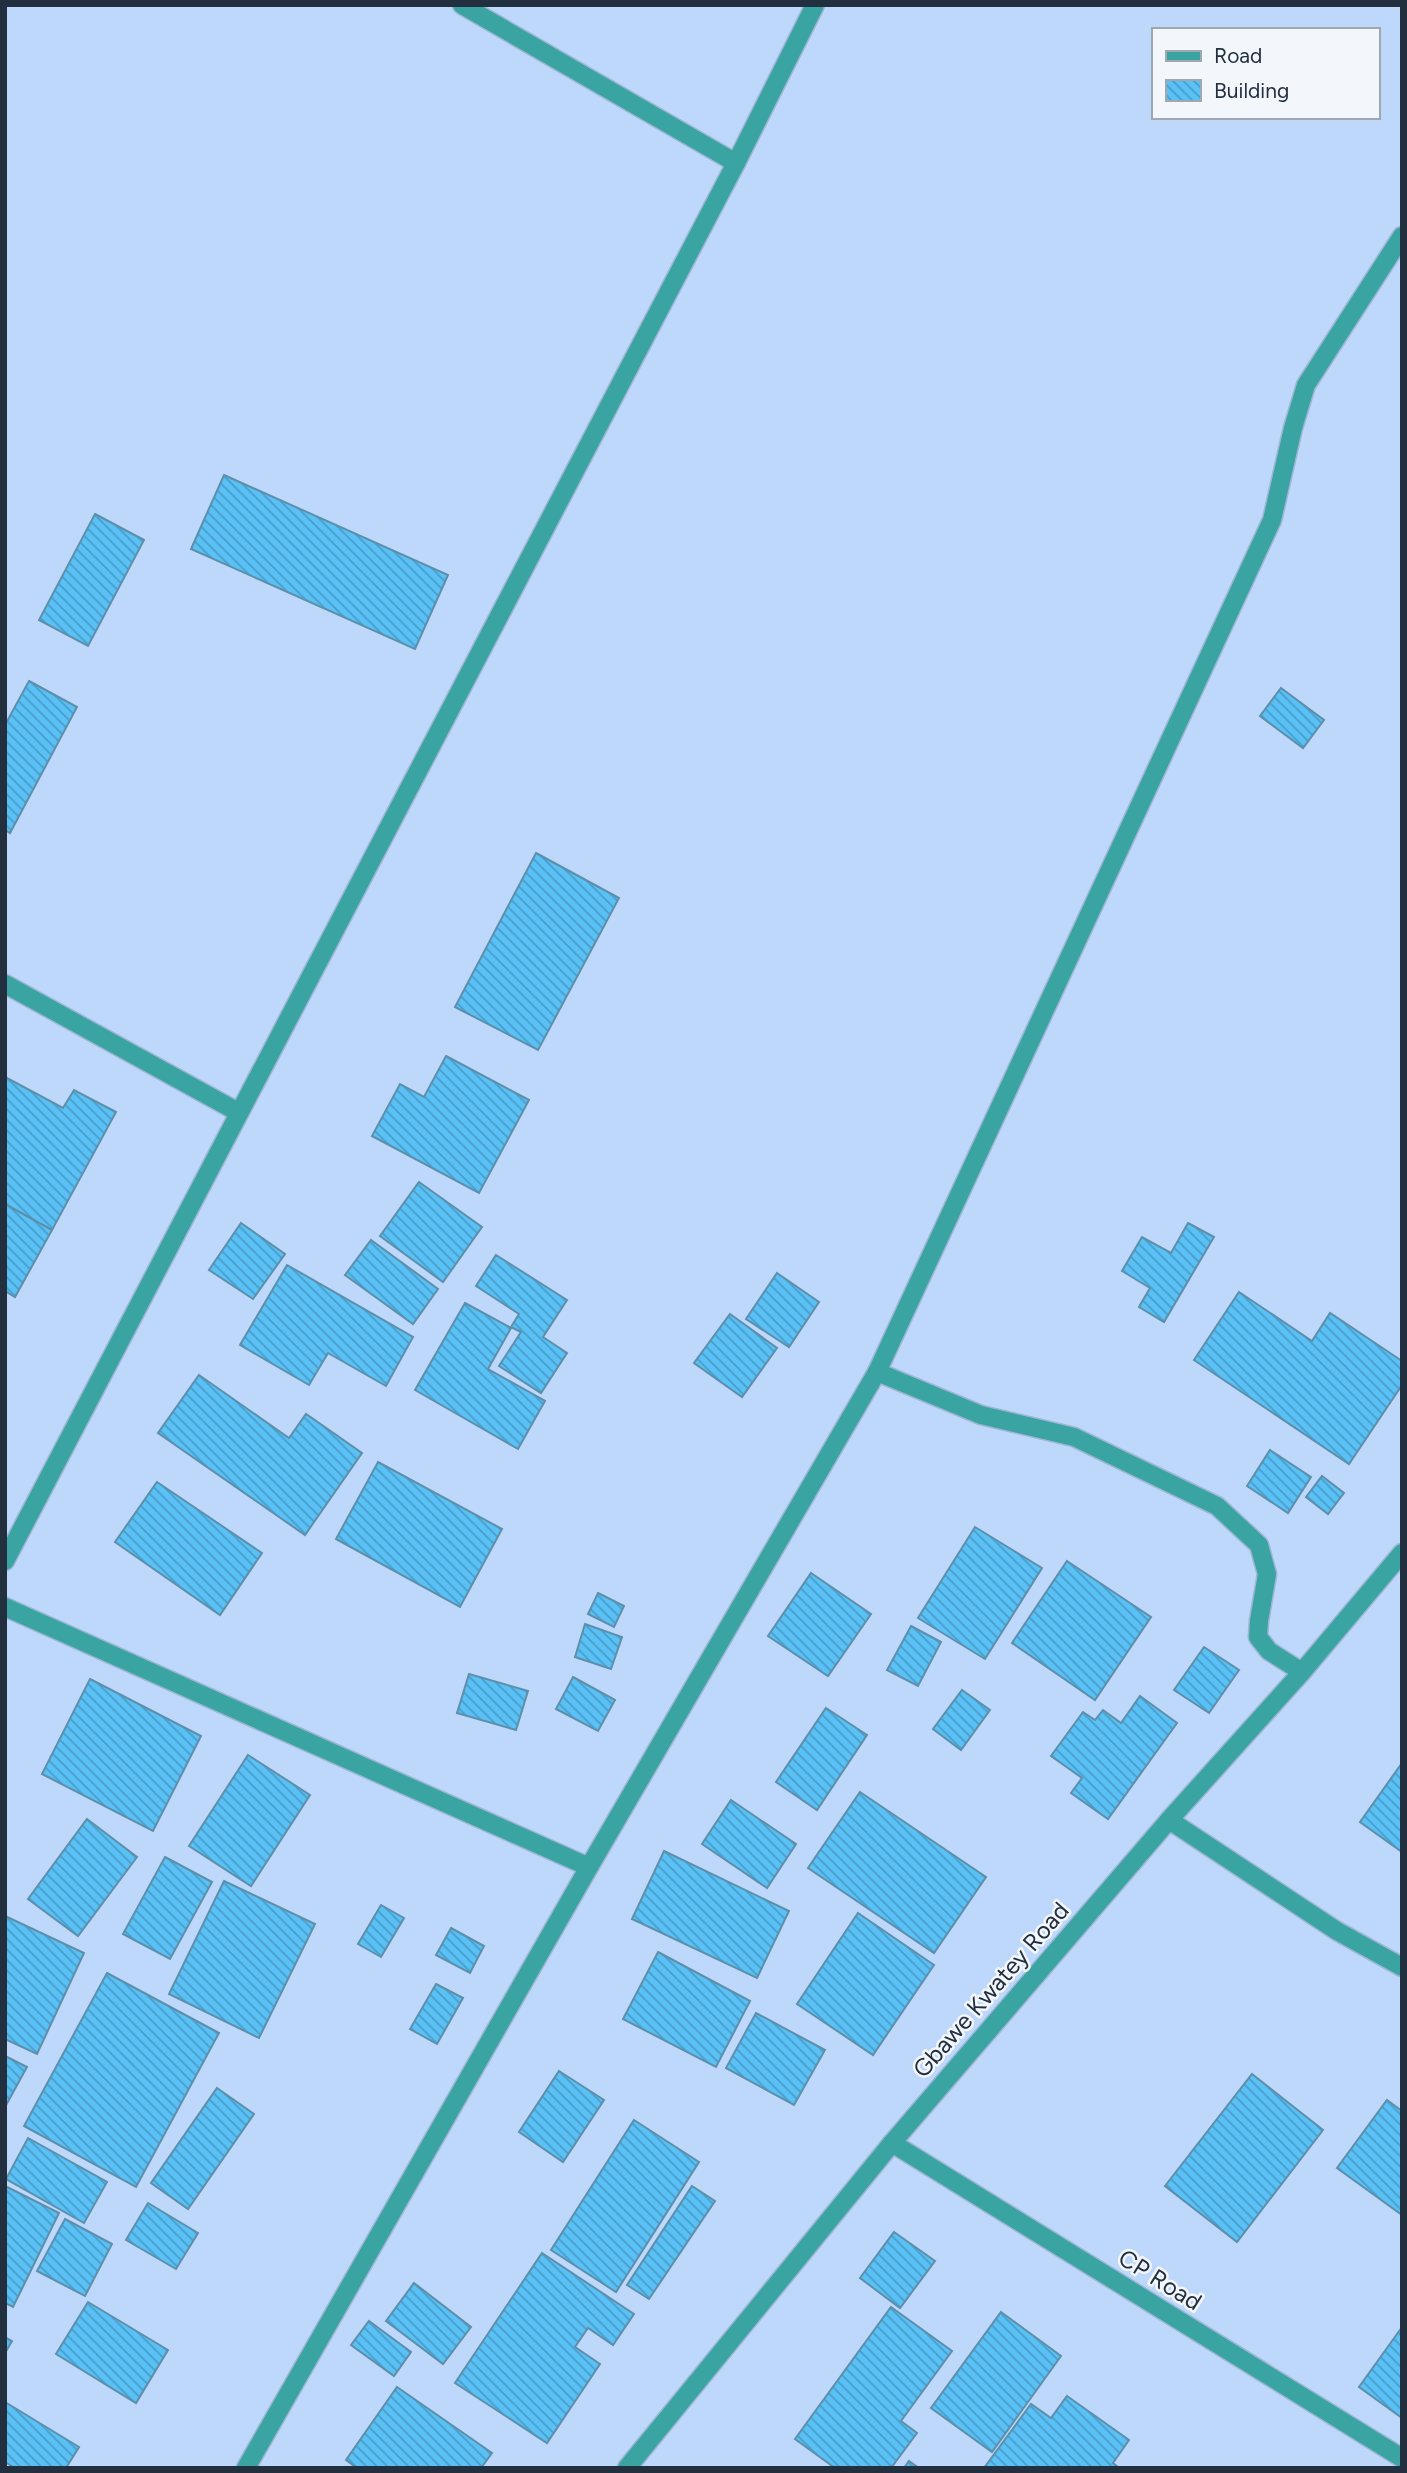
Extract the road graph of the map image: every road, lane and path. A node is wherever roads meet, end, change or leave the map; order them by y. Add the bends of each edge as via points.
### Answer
1 (462, 5) edge
2 (815, 5) edge
3 (736, 163) junction
4 (1402, 236) edge
5 (5, 984) edge
6 (238, 1112) junction
7 (877, 1372) junction
8 (1402, 1553) edge
9 (5, 1560) edge
10 (5, 1606) edge
11 (1302, 1672) junction
12 (1169, 1820) junction
13 (589, 1867) junction
14 (1402, 1967) edge
15 (892, 2143) junction
16 (1402, 2458) edge
17 (246, 2468) edge
18 (627, 2468) edge

1 - 3 street
2 - 3 street
3 - 6 street
4 - 7 street via 1306,385 1272,520
5 - 6 street
6 - 9 street
7 - 11 street via 981,1415 1074,1437 1217,1506 1259,1545 1267,1574 1258,1637 1269,1651
7 - 13 street
8 - 11 street, Gbawe Kwatey Road
10 - 13 street
11 - 12 street, Gbawe Kwatey Road
12 - 14 street via 1337,1931
12 - 15 street, Gbawe Kwatey Road
13 - 17 street
15 - 16 street, CP Road
15 - 18 street, Gbawe Kwatey Road

